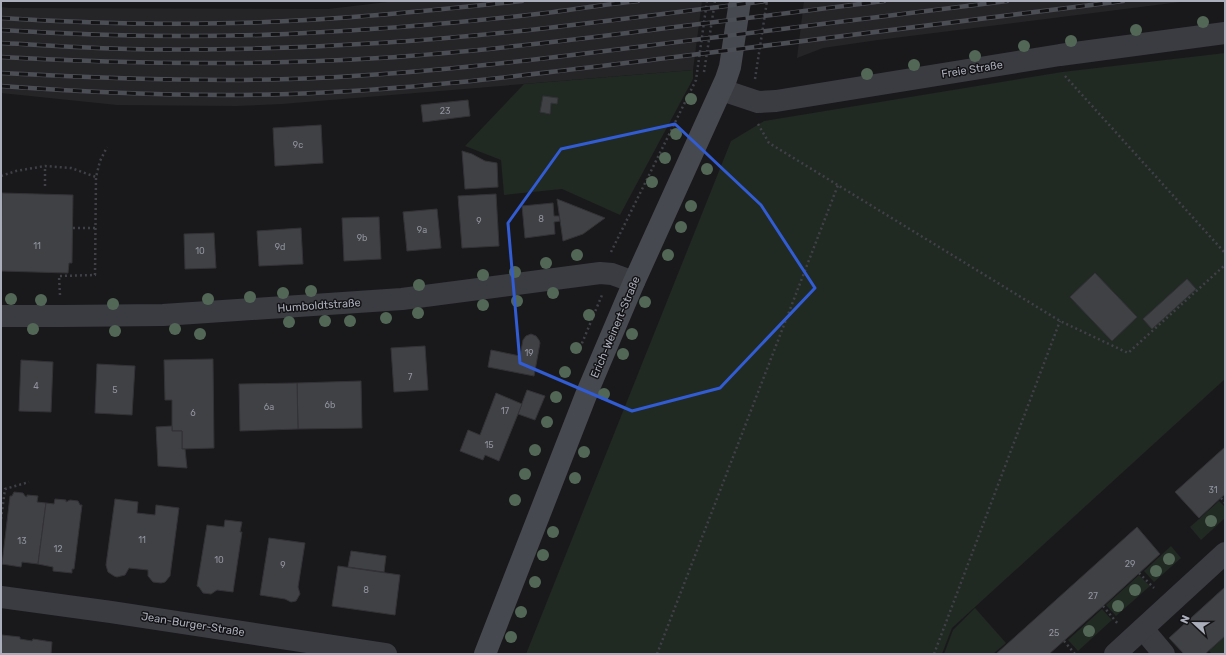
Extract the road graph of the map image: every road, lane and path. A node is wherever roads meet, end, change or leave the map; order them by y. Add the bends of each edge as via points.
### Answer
1 (707, 1) edge
2 (715, 1) edge
3 (740, 1) edge
4 (767, 1) edge
5 (1225, 33) edge
6 (1062, 72) dead end
7 (704, 79) dead end
8 (755, 80) dead end
9 (722, 90) junction
10 (758, 125) dead end
11 (107, 147) dead end
12 (45, 166) junction
13 (1, 176) edge
14 (96, 177) junction
15 (838, 185) junction
16 (45, 186) dead end
17 (73, 228) dead end
18 (95, 228) junction
19 (1225, 253) edge
20 (1225, 265) edge
21 (600, 273) junction
22 (634, 282) junction
23 (1, 316) edge
24 (62, 316) junction
25 (1060, 321) junction
26 (29, 482) dead end
27 (1221, 498) dead end
28 (1225, 503) edge
29 (1, 519) edge
30 (1225, 552) edge
31 (1, 597) edge
32 (1143, 630) junction
33 (1064, 641) dead end
34 (386, 654) edge
35 (485, 654) edge
36 (657, 654) edge
37 (934, 654) edge
38 (1075, 654) edge
39 (1115, 654) edge
40 (1164, 654) edge

1 - 21 path via 696,80
2 - 7 path
3 - 9 main road, Erich-Weinert-Straße via 730,67
4 - 8 path
5 - 9 street, Freie Straße via 1060,55 776,101 758,102
6 - 19 path
9 - 22 main road, Erich-Weinert-Straße
10 - 15 path via 769,143
11 - 14 path
12 - 13 path via 16,170
12 - 14 path via 72,168
12 - 16 path
14 - 18 path
15 - 25 path
15 - 36 path
17 - 18 path
18 - 24 path via 95,275 59,276
20 - 25 path via 1128,353
21 - 22 street, Humboldtstraße via 612,274
21 - 24 street, Humboldtstraße via 402,299 163,316
22 - 35 main road, Erich-Weinert-Straße via 586,395
23 - 24 street, Humboldtstraße
25 - 37 path
26 - 29 path via 5,489
27 - 28 path
30 - 32 street
31 - 34 street, Jean-Burger-Straße
32 - 39 street
32 - 40 street
33 - 38 path

